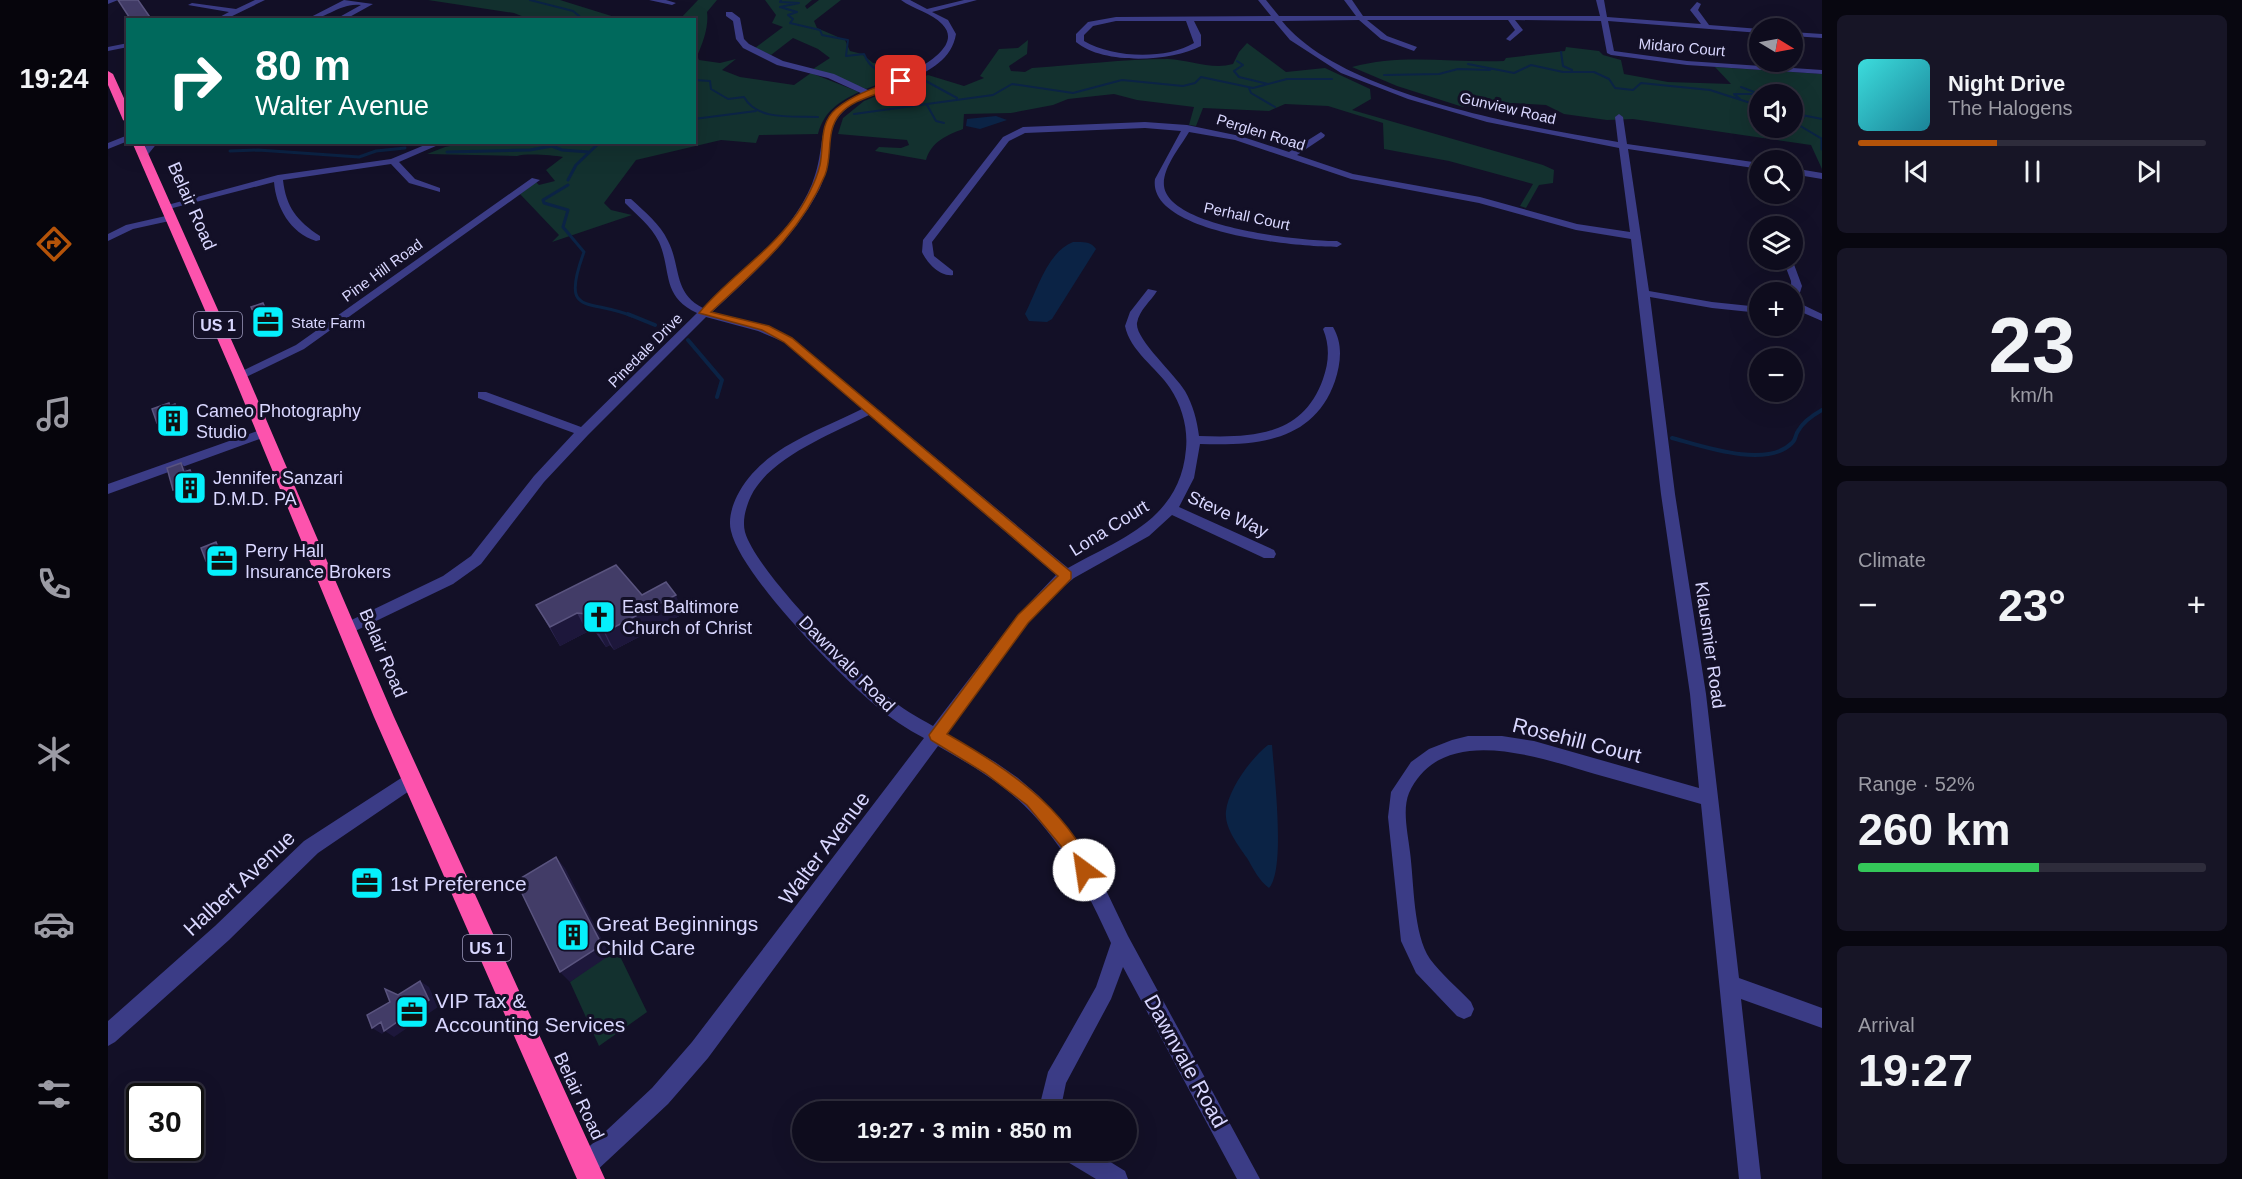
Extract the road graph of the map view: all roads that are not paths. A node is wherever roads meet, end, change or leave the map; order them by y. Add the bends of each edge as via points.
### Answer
1 (114, 0) edge
2 (261, 0) edge
3 (653, 0) edge
4 (905, 0) edge
5 (973, 0) edge
6 (1262, 0) edge
7 (1348, 0) edge
8 (1600, 0) edge
9 (108, 2) edge
10 (672, 3) dead end
11 (1697, 4) dead end
12 (192, 5) dead end
13 (237, 11) junction
14 (927, 11) junction
15 (729, 15) dead end
16 (1510, 17) junction
17 (221, 18) edge
18 (312, 18) edge
19 (341, 18) edge
20 (1362, 18) junction
21 (1189, 19) junction
22 (1272, 19) junction
23 (1605, 20) junction
24 (1708, 28) junction
25 (1749, 30) edge
26 (1803, 35) edge
27 (1822, 36) edge
28 (1510, 39) dead end
29 (126, 45) edge
30 (108, 49) edge
31 (1414, 49) dead end
32 (1822, 72) edge
33 (108, 74) edge
34 (868, 93) junction
35 (126, 115) edge
36 (1618, 117) dead end
37 (1187, 128) junction
38 (1321, 135) dead end
39 (126, 139) edge
40 (139, 144) edge
41 (152, 144) edge
42 (436, 144) edge
43 (1622, 145) junction
44 (108, 146) edge
45 (143, 155) junction
46 (1290, 156) junction
47 (393, 161) junction
48 (1749, 164) edge
49 (1803, 173) edge
50 (1822, 176) edge
51 (278, 178) junction
52 (535, 180) dead end
53 (437, 190) dead end
54 (628, 201) dead end
55 (167, 213) junction
56 (1634, 236) junction
57 (108, 238) edge
58 (316, 238) dead end
59 (1337, 244) dead end
60 (950, 273) dead end
61 (1152, 291) dead end
62 (1644, 292) junction
63 (1803, 308) edge
64 (1749, 309) edge
65 (704, 313) junction
66 (1822, 318) edge
67 (1329, 329) dead end
68 (240, 375) junction
69 (482, 395) dead end
70 (870, 410) junction
71 (583, 432) junction
72 (263, 433) junction
73 (1195, 440) junction
74 (108, 489) edge
75 (1171, 509) junction
76 (1269, 554) dead end
77 (1066, 575) junction
78 (346, 629) junction
79 (936, 735) junction
80 (412, 779) junction
81 (1710, 799) junction
82 (1121, 943) junction
83 (1729, 985) junction
84 (1464, 1009) dead end
85 (1822, 1018) edge
86 (108, 1035) edge
87 (1051, 1101) edge
88 (1087, 1161) edge
89 (588, 1173) edge
90 (1117, 1179) edge
91 (1249, 1179) edge
92 (1750, 1179) edge

1 - 9 street
2 - 13 street
3 - 10 street
4 - 14 street, Pinedale Drive
5 - 14 street
6 - 22 street, Gunview Road
7 - 20 street
8 - 23 street
11 - 24 street via 1694,10
12 - 13 street
13 - 17 street
14 - 34 street, Pinedale Drive via 948,25 952,34 950,46 926,69
15 - 34 street via 737,20 740,39 746,46 780,63 823,74
16 - 20 street
16 - 23 street
16 - 28 street via 1519,30
18 - 19 street via 348,1 369,4
20 - 22 street
20 - 31 street via 1383,38
21 - 21 street via 1197,44 1180,52 1107,53 1080,42 1083,30 1097,21
21 - 22 street
22 - 43 street, Gunview Road via 1322,58 1394,91 1513,126
23 - 24 street
23 - 32 street, Midaro Court via 1611,53 1687,63
24 - 25 street
26 - 27 street
29 - 30 street
33 - 35 highway
34 - 65 street, Pinedale Drive via 845,105 829,124 824,164 799,217 774,248
36 - 43 street, Klausmier Road
37 - 46 street, Perglen Road via 1237,138
37 - 59 street, Perhall Court via 1159,187 1177,211 1198,222 1247,233 1307,244
37 - 60 street, Perglen Road via 1135,125 1017,132 1006,139 925,245 932,260
38 - 46 street
39 - 44 street
40 - 45 highway, Belair Road / US 1
41 - 45 street
42 - 47 street
43 - 48 street, Gunview Road
43 - 56 street, Klausmier Road
45 - 55 highway, Belair Road / US 1
46 - 56 street, Perglen Road via 1372,181 1480,200 1557,222
47 - 51 street
47 - 53 street via 412,181
49 - 50 street
51 - 55 street
51 - 58 street via 283,208
52 - 68 street, Pine Hill Road via 300,347
54 - 65 street via 661,238 679,293
55 - 57 street
55 - 68 highway, Belair Road / US 1
56 - 62 street, Klausmier Road
61 - 73 street, Lona Court via 1132,319 1132,334 1180,391 1192,417
62 - 64 street
62 - 81 street, Klausmier Road
63 - 66 street
65 - 70 street via 776,333
65 - 71 street, Pinedale Drive
67 - 73 street via 1336,346 1335,358 1327,390 1314,412 1265,437 1238,442
68 - 72 highway, Belair Road / US 1
69 - 71 street
70 - 77 street
70 - 79 street, Dawnvale Road via 770,464 743,499 737,530 756,567 865,687 897,715
71 - 78 street, Pinedale Drive via 476,560 448,580
72 - 74 street
72 - 78 highway, Belair Road / US 1
73 - 75 street, Lona Court via 1186,480
75 - 76 street, Steve Way
75 - 77 street, Lona Court via 1137,536
77 - 79 street, Walter Avenue via 1023,619
78 - 80 highway, Belair Road / US 1
79 - 82 street, Dawnvale Road via 991,768 1032,800 1067,841
79 - 89 street, Walter Avenue via 700,1050
80 - 86 street, Halbert Avenue via 311,847
80 - 89 highway, Belair Road / US 1
81 - 83 street, Klausmier Road
81 - 84 street, Rosehill Court via 1502,743 1452,747 1417,767 1400,792 1397,817 1411,941 1423,966
82 - 87 street via 1104,992 1056,1080
82 - 91 street, Dawnvale Road
83 - 85 street
83 - 92 street, Klausmier Road
88 - 90 street

